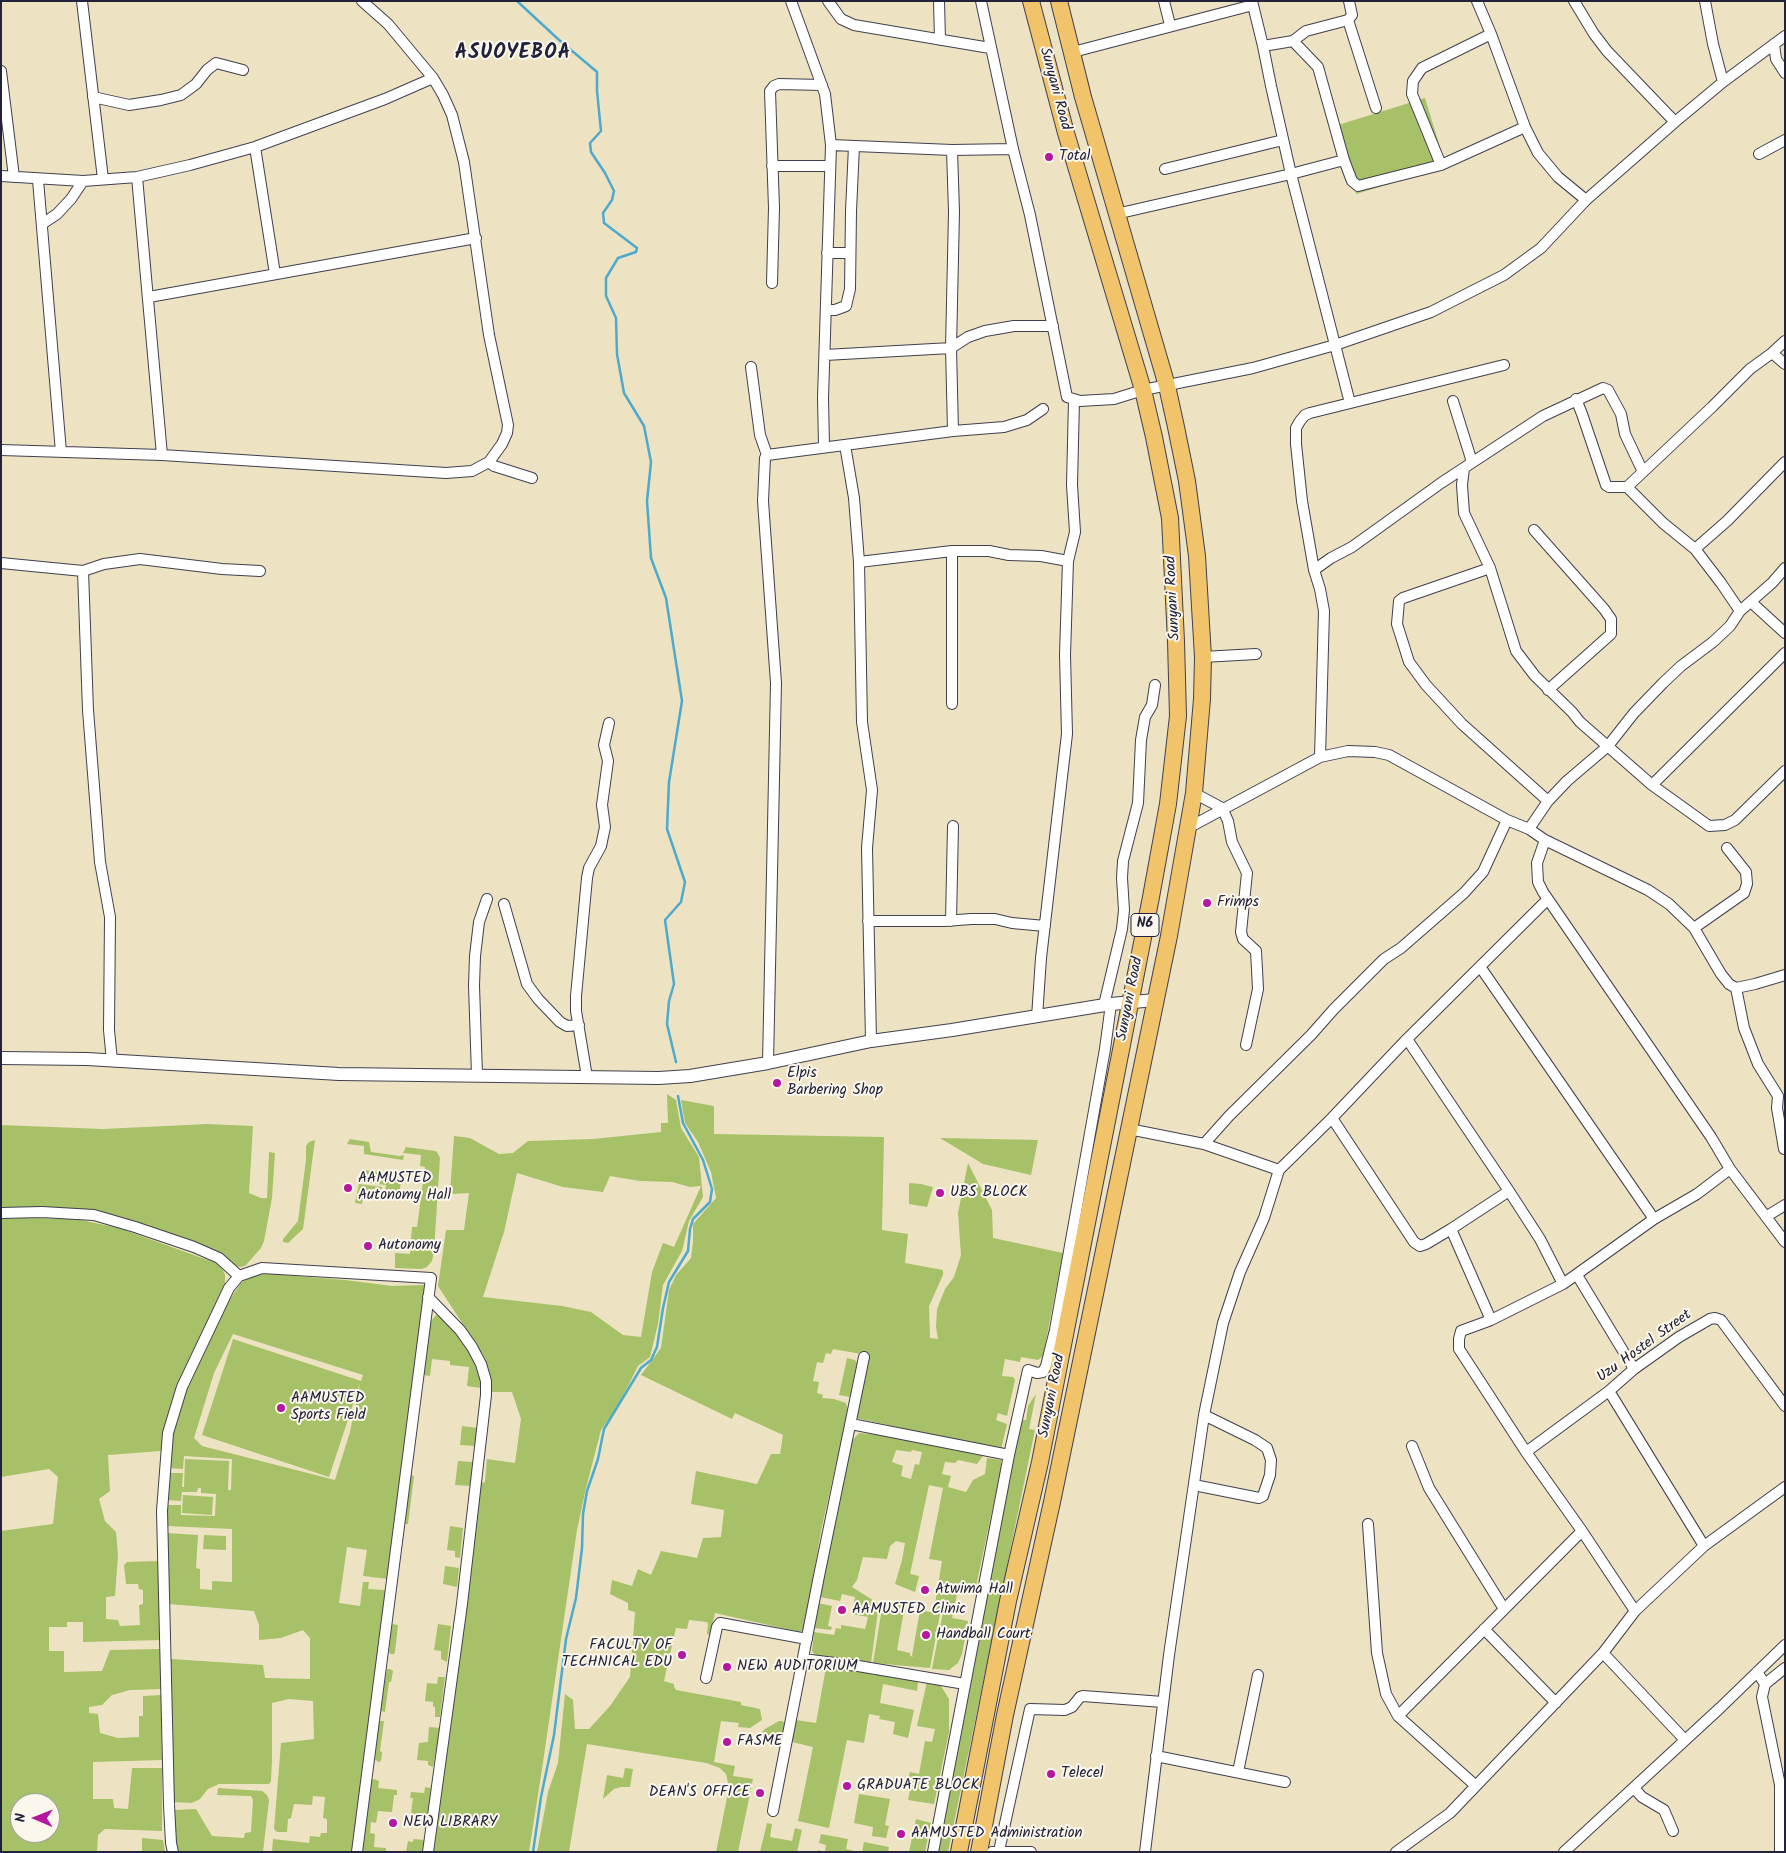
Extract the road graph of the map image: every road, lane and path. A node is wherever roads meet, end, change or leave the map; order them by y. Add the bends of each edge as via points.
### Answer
1 (82, 1) edge
2 (362, 1) edge
3 (791, 1) edge
4 (828, 1) edge
5 (939, 1) edge
6 (981, 1) edge
7 (1031, 1) edge
8 (1059, 1) edge
9 (1164, 1) edge
10 (1350, 1) edge
11 (1477, 1) edge
12 (1574, 1) edge
13 (1705, 1) edge
14 (1252, 3) edge
15 (1348, 20) junction
16 (1170, 25) junction
17 (1491, 34) junction
18 (1785, 36) edge
19 (940, 40) junction
20 (1293, 42) junction
21 (1774, 44) junction
22 (1263, 46) junction
23 (990, 48) junction
24 (1072, 52) junction
25 (243, 70) dead end
26 (1, 71) edge
27 (1785, 73) edge
28 (433, 78) junction
29 (1724, 82) junction
30 (822, 85) junction
31 (93, 97) junction
32 (1376, 108) dead end
33 (1675, 122) junction
34 (1525, 128) junction
35 (1283, 140) junction
36 (1785, 140) edge
37 (831, 145) junction
38 (854, 146) junction
39 (255, 147) junction
40 (1013, 149) junction
41 (952, 150) junction
42 (1759, 154) dead end
43 (1344, 160) junction
44 (1441, 165) junction
45 (772, 166) junction
46 (830, 166) junction
47 (1164, 169) dead end
48 (1291, 174) junction
49 (1, 176) edge
50 (14, 177) junction
51 (137, 177) junction
52 (103, 179) junction
53 (38, 180) junction
54 (83, 182) junction
55 (1586, 200) junction
56 (1116, 214) junction
57 (42, 224) junction
58 (476, 238) junction
59 (827, 253) junction
60 (850, 253) junction
61 (275, 274) junction
62 (772, 283) dead end
63 (149, 298) junction
64 (826, 310) junction
65 (1053, 326) junction
66 (1785, 340) edge
67 (1335, 345) junction
68 (952, 348) junction
69 (1772, 353) junction
70 (826, 355) junction
71 (1785, 364) edge
72 (1504, 365) dead end
73 (751, 367) dead end
74 (1166, 386) junction
75 (1143, 390) junction
76 (1576, 399) junction
77 (1074, 400) junction
78 (1453, 401) dead end
79 (1350, 402) junction
80 (1043, 409) dead end
81 (953, 431) junction
82 (845, 445) junction
83 (824, 446) junction
84 (1, 450) edge
85 (62, 452) junction
86 (162, 455) junction
87 (767, 455) junction
88 (489, 462) junction
89 (1785, 462) edge
90 (1468, 465) junction
91 (1643, 472) junction
92 (532, 478) dead end
93 (1627, 487) junction
94 (1534, 530) dead end
95 (1695, 549) junction
96 (952, 551) junction
97 (859, 562) junction
98 (1068, 562) junction
99 (1, 563) edge
100 (1490, 568) junction
101 (1785, 568) edge
102 (260, 570) dead end
103 (1314, 570) junction
104 (83, 571) junction
105 (1751, 602) junction
106 (1740, 612) junction
107 (1785, 634) edge
108 (1785, 653) edge
109 (1256, 654) dead end
110 (1203, 657) junction
111 (1155, 685) dead end
112 (1548, 690) junction
113 (952, 704) dead end
114 (609, 723) dead end
115 (1608, 746) junction
116 (1320, 757) junction
117 (1785, 771) edge
118 (1652, 785) junction
119 (1194, 793) junction
120 (1548, 801) junction
121 (1222, 808) junction
122 (1507, 820) junction
123 (954, 826) dead end
124 (1188, 828) junction
125 (1529, 830) junction
126 (1545, 840) junction
127 (1727, 848) dead end
128 (487, 898) dead end
129 (1548, 900) junction
130 (504, 904) dead end
131 (951, 921) junction
132 (868, 922) junction
133 (1045, 926) junction
134 (1694, 928) junction
135 (1481, 968) junction
136 (1785, 975) edge
137 (1736, 988) junction
138 (1155, 1000) junction
139 (1130, 1002) junction
140 (1107, 1005) junction
141 (1037, 1016) junction
142 (579, 1025) junction
143 (1407, 1039) junction
144 (871, 1041) junction
145 (1246, 1045) dead end
146 (1, 1058) edge
147 (112, 1061) junction
148 (768, 1062) junction
149 (476, 1075) junction
150 (587, 1077) junction
151 (1782, 1098) edge
152 (1332, 1118) junction
153 (1129, 1129) junction
154 (1204, 1144) junction
155 (1784, 1149) edge
156 (1730, 1169) junction
157 (1279, 1170) junction
158 (1509, 1191) junction
159 (1785, 1204) edge
160 (1, 1213) edge
161 (1767, 1216) junction
162 (1654, 1219) junction
163 (1451, 1229) junction
164 (1785, 1242) edge
165 (1576, 1275) junction
166 (239, 1276) junction
167 (1563, 1284) junction
168 (428, 1297) junction
169 (1491, 1320) junction
170 (864, 1357) dead end
171 (1634, 1369) junction
172 (1609, 1391) junction
173 (1785, 1406) edge
174 (1204, 1415) junction
175 (851, 1424) junction
176 (1412, 1446) dead end
177 (1526, 1452) junction
178 (1009, 1455) junction
179 (1194, 1486) junction
180 (1785, 1487) edge
181 (1368, 1524) dead end
182 (1582, 1531) junction
183 (1704, 1546) junction
184 (1504, 1609) junction
185 (1635, 1612) junction
186 (1484, 1629) junction
187 (807, 1640) junction
188 (1785, 1645) edge
189 (1603, 1653) junction
190 (803, 1659) junction
191 (1785, 1668) edge
192 (1757, 1672) junction
193 (1258, 1675) dead end
194 (706, 1678) dead end
195 (965, 1684) junction
196 (1765, 1684) junction
197 (1163, 1702) junction
198 (1556, 1703) junction
199 (1005, 1715) junction
200 (1398, 1716) junction
201 (983, 1732) junction
202 (1685, 1740) junction
203 (1156, 1756) junction
204 (1238, 1772) junction
205 (1285, 1782) dead end
206 (1476, 1786) junction
207 (1634, 1788) junction
208 (773, 1811) dead end
209 (1673, 1831) dead end
210 (995, 1851) edge
211 (174, 1852) edge
212 (357, 1852) edge
213 (428, 1852) edge
214 (933, 1852) edge
215 (959, 1852) edge
216 (979, 1852) edge
217 (1031, 1852) edge
218 (1145, 1852) edge
219 (1396, 1852) edge
220 (1564, 1852) edge
221 (1780, 1852) edge

1 - 31 street
2 - 28 street via 388,24
3 - 30 street
4 - 19 street via 846,22
5 - 19 street
6 - 23 street
7 - 75 main road, Sunyani Road / N6 via 1066,133
8 - 24 main road, N6
9 - 16 street
10 - 15 street via 1352,15
11 - 17 street
12 - 33 street via 1607,51
13 - 29 street
14 - 16 street
14 - 22 street
15 - 20 street via 1306,31
15 - 32 street
16 - 24 street
17 - 34 street
17 - 44 street via 1422,68 1413,81 1412,94
18 - 21 street
19 - 23 street
20 - 22 street
20 - 43 street via 1320,72
21 - 27 street via 1776,59
21 - 29 street
22 - 35 street
23 - 40 street
24 - 56 main road, N6
25 - 31 street via 216,63 181,95 160,100 129,105
26 - 50 street
28 - 39 street
28 - 58 street via 452,116 464,162
29 - 33 street
30 - 37 street
30 - 45 street via 779,84 770,91
31 - 52 street
33 - 55 street
34 - 44 street
34 - 55 street via 1547,164
35 - 47 street
35 - 48 street
36 - 42 street
37 - 38 street
37 - 46 street
38 - 41 street
38 - 60 street
39 - 51 street
39 - 61 street
40 - 41 street
40 - 65 street
41 - 68 street
43 - 44 street via 1352,181 1358,186
43 - 48 street
45 - 46 street
45 - 62 street
46 - 59 street
48 - 56 street
48 - 67 street
49 - 50 street
50 - 53 street
51 - 52 street
51 - 63 street
52 - 54 street
53 - 54 street
53 - 57 street
54 - 57 street via 57,214
55 - 67 street via 1541,248 1504,275 1431,312
56 - 74 main road, N6
57 - 85 street
58 - 61 street
58 - 88 street via 489,335 508,425 502,444
59 - 60 street
59 - 64 street
60 - 64 street via 852,263 846,306
61 - 63 street
63 - 86 street
64 - 70 street
65 - 68 street via 1014,326 985,331
65 - 77 street via 1067,397
66 - 69 street
67 - 74 street via 1253,368
67 - 79 street
68 - 70 street
68 - 81 street
69 - 71 street
69 - 91 street via 1750,369
70 - 83 street
72 - 79 street
73 - 87 street via 760,435
74 - 75 street
74 - 110 main road, N6 via 1188,491 1197,556
75 - 77 street via 1114,399
75 - 139 main road, Sunyani Road / N6 via 1170,518 1178,716 1168,804
76 - 90 street via 1543,416
76 - 91 street via 1603,388 1608,390 1621,414
76 - 93 street via 1606,485
77 - 98 street via 1072,485 1075,532
78 - 90 street
79 - 103 street via 1305,415 1296,428 1302,501
80 - 81 street via 1027,420 1004,427
81 - 82 street
82 - 83 street
82 - 97 street via 854,498
83 - 87 street
84 - 85 street
85 - 86 street
86 - 88 street via 446,473 472,471
87 - 148 street via 763,501 776,683
88 - 92 street
89 - 95 street
90 - 100 street via 1462,485 1464,513
90 - 103 street
91 - 93 street
93 - 95 street
94 - 112 street via 1611,619 1612,634
95 - 106 street
96 - 97 street
96 - 98 street via 1041,556
96 - 113 street
97 - 132 street via 862,722 872,790 867,848
98 - 133 street via 1067,734
99 - 104 street
100 - 112 street via 1516,651
100 - 120 street via 1403,598 1399,601 1397,624 1409,662 1426,685 1462,724
101 - 105 street
102 - 104 street via 140,559 104,564
103 - 116 street via 1324,611
104 - 147 street via 93,777 100,862 110,917 109,1030
105 - 106 street
105 - 107 street
106 - 115 street via 1713,642 1657,689
108 - 118 street
109 - 110 street
110 - 119 main road, N6
111 - 140 street via 1141,740 1138,803 1123,861 1122,929
112 - 115 street
114 - 142 street via 604,745 608,761 602,805 605,827 601,846 586,878 576,996
115 - 118 street
115 - 120 street via 1580,768
116 - 121 street
116 - 122 street via 1348,751 1389,755
117 - 118 street via 1735,820 1716,827 1709,826
119 - 121 street
119 - 124 main road, N6
120 - 125 street
121 - 124 street
121 - 145 street via 1232,842 1247,873 1242,939 1256,951 1257,959 1258,989
122 - 125 street
122 - 154 street via 1483,872 1464,893 1384,959
123 - 131 street
124 - 138 main road, N6
125 - 126 street
126 - 129 street via 1538,863 1538,882
126 - 134 street via 1648,890 1669,904
127 - 134 street via 1746,872 1744,893
128 - 149 street via 479,922 475,956
129 - 135 street
129 - 156 street
130 - 142 street via 527,984 563,1025
131 - 132 street
131 - 133 street via 995,919
132 - 144 street
133 - 141 street
134 - 137 street via 1721,974
135 - 143 street
135 - 162 street
136 - 137 street
137 - 151 street via 1744,1028 1758,1064
138 - 139 street
138 - 153 main road, N6
139 - 140 street
139 - 201 main road, Sunyani Road / N6 via 1040,1462 1008,1601
140 - 141 street
140 - 178 street via 1100,1078 1055,1330 1043,1372 1028,1370
141 - 144 street
142 - 150 street
143 - 152 street
143 - 158 street
144 - 148 street
146 - 147 street
147 - 149 street via 339,1074
148 - 150 street via 659,1078
149 - 150 street
151 - 155 street via 1776,1108
152 - 157 street
152 - 163 street via 1414,1242 1420,1246 1426,1244
153 - 154 street
153 - 199 main road, N6
154 - 157 street
156 - 161 street
156 - 162 street via 1697,1194
157 - 174 street via 1223,1323
158 - 163 street
158 - 167 street via 1540,1239
159 - 161 street
160 - 166 street via 94,1215 194,1247 219,1258
161 - 164 street
162 - 165 street
163 - 169 street
165 - 167 street
165 - 171 street
166 - 168 street via 262,1268 431,1278
166 - 211 street via 229,1288 182,1387 168,1433 162,1511 170,1821
167 - 169 street
168 - 212 street
168 - 213 street via 472,1347 486,1381 462,1604
169 - 177 street via 1461,1331 1459,1349
170 - 175 street
171 - 172 street, Uzu Hostel Street
171 - 173 street, Uzu Hostel Street via 1679,1336 1715,1318 1721,1320
172 - 177 street, Uzu Hostel Street
172 - 183 street
174 - 179 street
174 - 179 street via 1267,1448 1271,1460 1270,1475 1263,1496 1259,1498
175 - 178 street
175 - 187 street
176 - 184 street via 1429,1488
177 - 182 street
178 - 195 street
179 - 197 street
180 - 183 street
181 - 200 street via 1377,1653 1386,1694
182 - 184 street
182 - 185 street
183 - 185 street
184 - 186 street
185 - 189 street
186 - 198 street
186 - 200 street
187 - 190 street
187 - 194 street via 720,1623
188 - 192 street
189 - 198 street
189 - 202 street
190 - 195 street
190 - 208 street
191 - 196 street
192 - 196 street
192 - 202 street
193 - 204 street
195 - 214 street
196 - 221 street via 1762,1697 1780,1785
197 - 203 street
197 - 210 street via 1084,1696 1072,1708 1065,1710 1030,1709
198 - 206 street
199 - 201 main road
199 - 216 main road, N6
200 - 206 street
201 - 215 main road, Sunyani Road / N6
202 - 207 street
203 - 204 street
203 - 218 street
204 - 205 street
206 - 219 street via 1450,1813
207 - 209 street via 1642,1797 1664,1810
207 - 220 street
210 - 217 street

